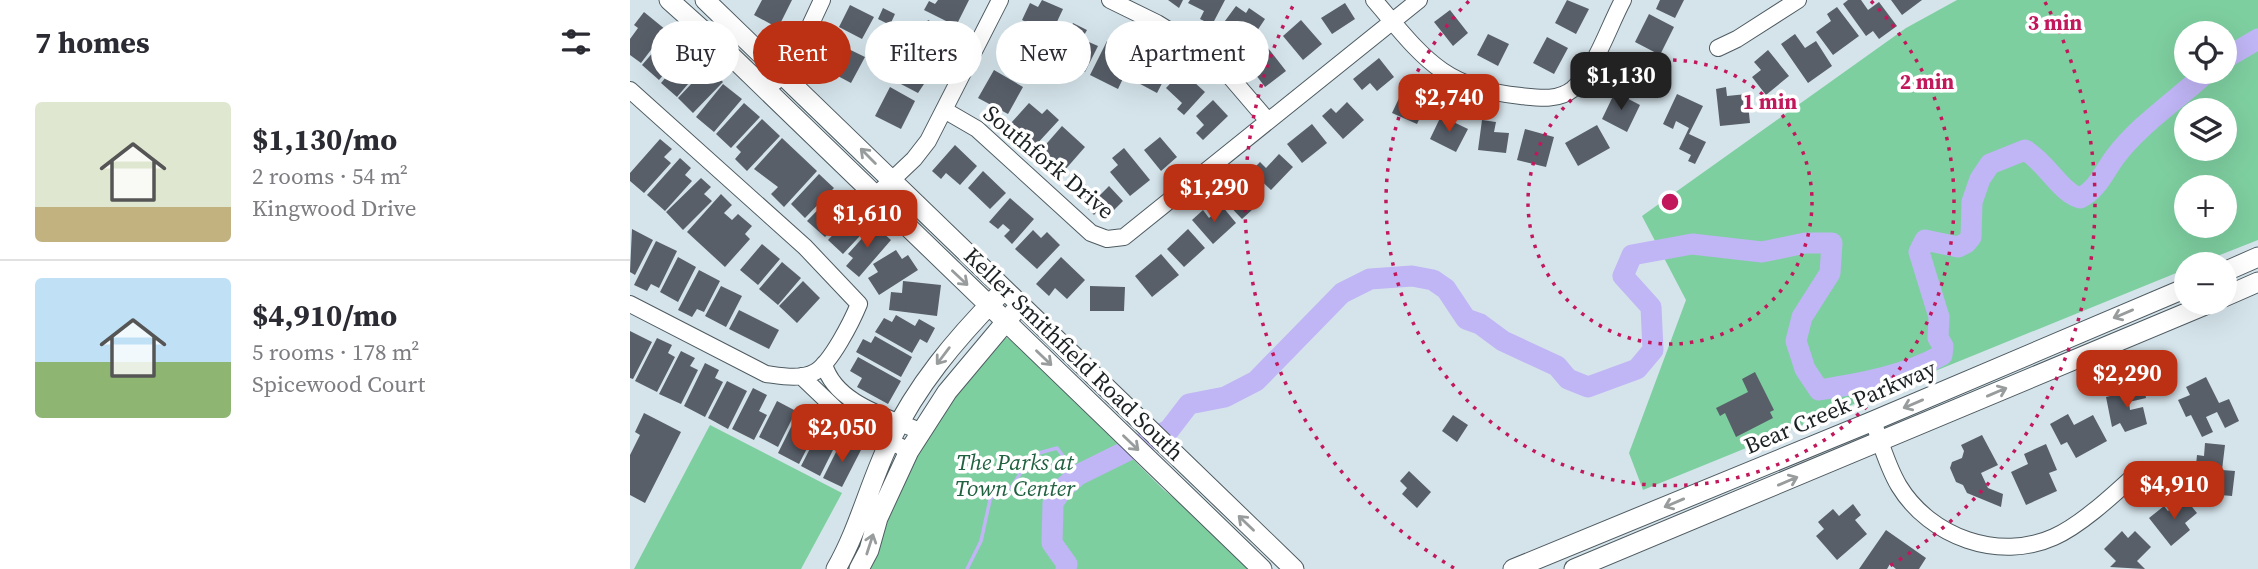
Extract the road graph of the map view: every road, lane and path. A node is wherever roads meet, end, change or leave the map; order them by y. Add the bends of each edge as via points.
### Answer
1 (669, 0) edge
2 (705, 0) edge
3 (822, 0) edge
4 (1000, 0) edge
5 (1111, 0) edge
6 (1374, 0) edge
7 (1419, 0) edge
8 (1623, 0) edge
9 (1798, 0) edge
10 (812, 21) edge
11 (1393, 22) junction
12 (753, 45) edge
13 (1718, 48) dead end
14 (774, 84) edge
15 (794, 84) edge
16 (630, 90) edge
17 (768, 91) junction
18 (946, 111) junction
19 (1268, 121) junction
20 (892, 180) junction
21 (874, 197) junction
22 (2258, 257) edge
23 (2237, 266) edge
24 (2258, 282) edge
25 (1004, 290) junction
26 (2237, 291) edge
27 (2174, 293) edge
28 (630, 304) edge
29 (989, 305) junction
30 (1020, 306) junction
31 (2181, 315) edge
32 (1005, 321) junction
33 (824, 364) junction
34 (801, 376) junction
35 (1873, 421) junction
36 (900, 422) junction
37 (922, 432) junction
38 (1881, 441) junction
39 (890, 442) junction
40 (909, 451) junction
41 (2135, 475) dead end
42 (1716, 485) junction
43 (1724, 507) junction
44 (1631, 521) junction
45 (1640, 542) junction
46 (1516, 568) edge
47 (836, 569) edge
48 (859, 569) edge
49 (1262, 569) edge
50 (1294, 569) edge
51 (1574, 569) edge

1 - 17 main road, Keller Smithfield Road South
2 - 12 main road, Keller Smithfield Road South
3 - 10 street
4 - 18 street
5 - 19 street via 1214,58
6 - 11 street
7 - 11 street, Southfork Drive
8 - 11 street via 1583,78 1552,98 1497,94 1460,83 1436,69
9 - 13 street
11 - 19 street, Southfork Drive
14 - 17 street
20 -> 15 main road, Keller Smithfield Road South
16 - 33 street via 853,294 859,303
17 - 21 main road, Keller Smithfield Road South
18 - 19 street, Southfork Drive via 978,129 1091,233 1114,240 1124,237
18 - 20 street via 914,159
20 - 21 street
20 - 25 main road, Keller Smithfield Road South
21 -> 29 main road, Keller Smithfield Road South
22 - 23 main road
24 - 26 main road
25 - 29 main road
25 - 30 main road, Keller Smithfield Road South
27 -> 35 main road, Bear Creek Parkway
28 - 34 street via 766,374
29 - 32 main road, Keller Smithfield Road South
29 -> 36 main road via 952,344
30 - 32 main road
50 -> 30 main road, Keller Smithfield Road South
38 -> 31 main road, Bear Creek Parkway
32 - 37 main road via 947,392
32 -> 49 main road, Keller Smithfield Road South
33 - 34 street
33 - 36 street via 846,396
34 - 39 street via 845,418
35 - 38 street
35 - 42 main road, Bear Creek Parkway
36 - 37 street
36 - 39 main road
37 - 40 main road
38 - 41 street via 1900,489 1932,523 1982,547 2027,546 2055,537
43 -> 38 main road, Bear Creek Parkway
39 - 40 street
39 - 47 main road
48 -> 40 main road
42 - 43 main road
42 -> 44 main road, Bear Creek Parkway
43 - 45 main road, Bear Creek Parkway
44 - 45 main road
44 - 46 main road, Bear Creek Parkway
45 - 51 main road, Bear Creek Parkway

